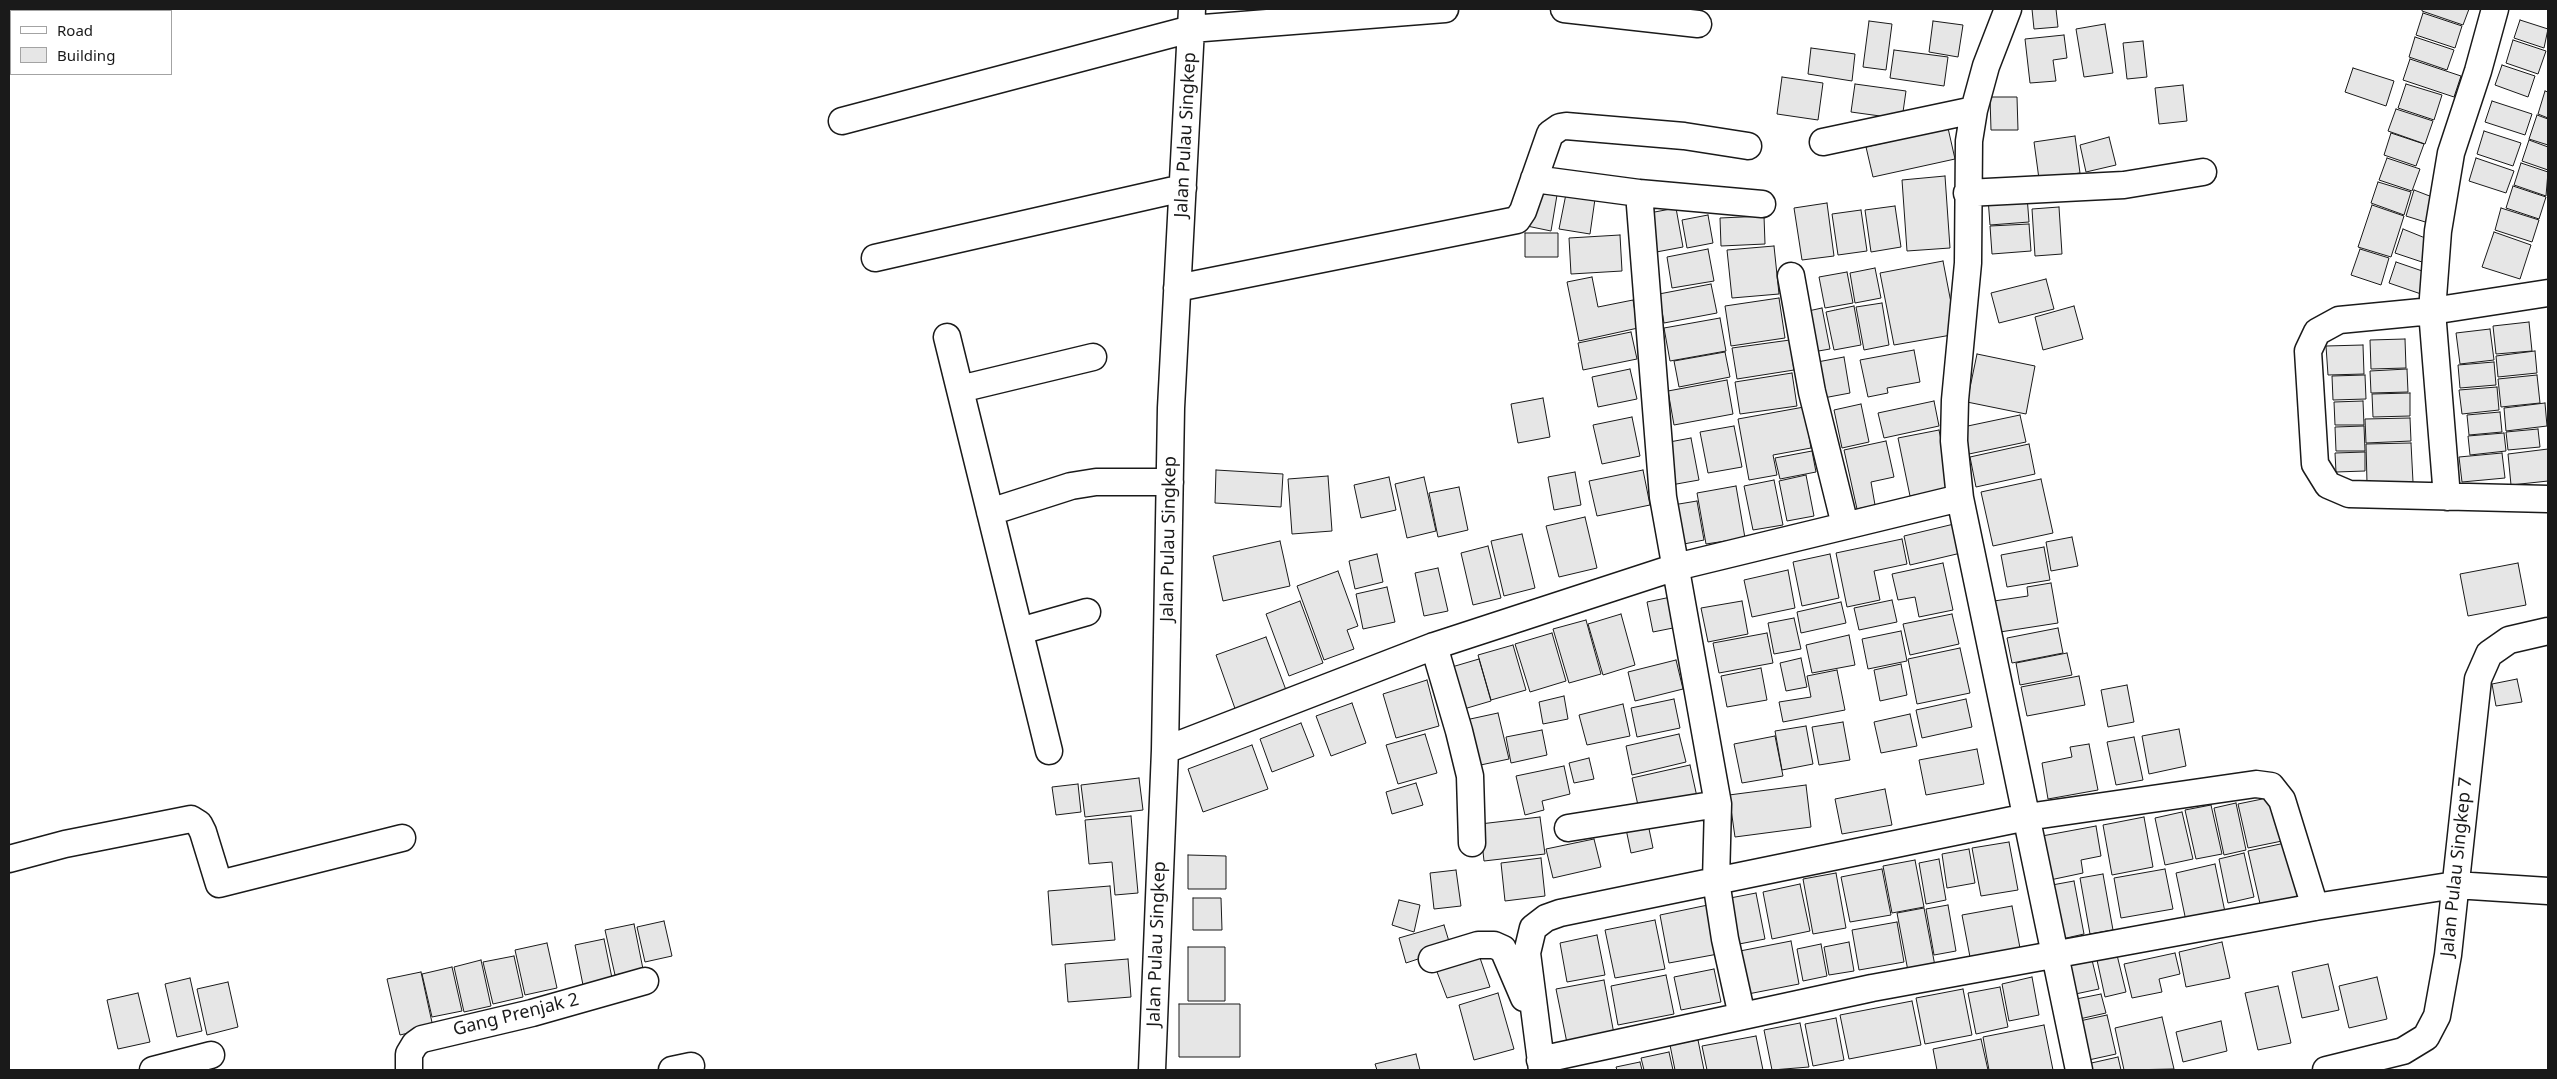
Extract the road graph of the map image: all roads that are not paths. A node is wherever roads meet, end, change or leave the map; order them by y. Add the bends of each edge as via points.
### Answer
1 (1444, 9) edge
2 (1564, 9) edge
3 (2008, 9) edge
4 (2494, 9) edge
5 (1192, 19) edge
6 (1698, 24) dead end
7 (1974, 110) junction
8 (842, 121) dead end
9 (1823, 142) dead end
10 (1748, 146) dead end
11 (2203, 172) dead end
12 (1534, 179) junction
13 (1183, 188) junction
14 (1967, 192) junction
15 (1639, 193) junction
16 (1762, 204) dead end
17 (875, 258) dead end
18 (1791, 276) dead end
19 (1178, 288) junction
20 (2548, 293) edge
21 (2432, 311) junction
22 (947, 337) dead end
23 (1093, 357) dead end
24 (960, 389) junction
25 (1170, 482) junction
26 (2447, 497) junction
27 (1960, 498) junction
28 (2548, 499) edge
29 (990, 512) junction
30 (1845, 525) junction
31 (1676, 567) junction
32 (1087, 612) dead end
33 (1020, 631) junction
34 (2548, 631) edge
35 (1434, 646) junction
36 (1165, 750) junction
37 (1049, 751) dead end
38 (1718, 804) junction
39 (2027, 817) junction
40 (1568, 828) dead end
41 (402, 838) dead end
42 (1472, 843) dead end
43 (9, 859) edge
44 (1716, 881) junction
45 (2455, 885) junction
46 (2548, 891) edge
47 (2316, 907) junction
48 (2053, 954) junction
49 (1432, 959) dead end
50 (645, 981) dead end
51 (1742, 1016) junction
52 (1536, 1029) junction
53 (211, 1055) dead end
54 (1541, 1065) edge
55 (2369, 1066) edge
56 (153, 1070) edge
57 (409, 1070) edge
58 (1152, 1070) edge
59 (2079, 1070) edge
60 (2326, 1070) edge

1 - 5 street
2 - 6 street
3 - 7 street via 1986,66
4 - 21 street via 2449,162 2438,231
5 - 8 street
5 - 13 street, Jalan Pulau Singkep
7 - 9 street
7 - 14 street
10 - 12 street via 1684,136 1566,126 1550,134
11 - 14 street via 2109,186
12 - 15 street
12 - 19 street via 1521,216 1512,221
13 - 17 street
13 - 19 street, Jalan Pulau Singkep
14 - 27 street via 1968,263 1954,433
15 - 16 street
15 - 31 street via 1663,497
18 - 30 street via 1812,392
19 - 25 street, Jalan Pulau Singkep
20 - 21 street
21 - 26 street
21 - 26 street via 2339,320 2318,332 2308,352 2315,464 2328,485 2349,494
22 - 24 street
23 - 24 street
24 - 29 street
25 - 29 street via 1096,482 1071,486
25 - 36 street, Jalan Pulau Singkep
26 - 28 street
27 - 30 street
27 - 39 street
29 - 33 street
30 - 31 street
31 - 35 street
31 - 38 street
32 - 33 street
33 - 37 street
34 - 45 street, Jalan Pulau Singkep 7 via 2509,640 2489,654 2478,679
35 - 36 street
35 - 42 street via 1470,776
36 - 58 street, Jalan Pulau Singkep
38 - 40 street
38 - 44 street
39 - 44 street
39 - 47 street via 2256,784 2271,786 2282,800
39 - 48 street
41 - 43 street via 219,884 203,832 191,819 65,844
44 - 51 street
44 - 52 street via 1560,913 1539,922 1529,938 1527,953
45 - 46 street
45 - 47 street
45 - 55 street, Jalan Pulau Singkep 7 via 2448,955 2437,1016 2426,1036 2403,1051
47 - 48 street
48 - 51 street
48 - 59 street
49 - 52 street via 1478,945 1494,945 1503,950
50 - 57 street, Gang Prenjak 2 via 532,1013 422,1039 409,1054
51 - 54 street
52 - 54 street
53 - 56 street
55 - 60 street, Jalan Pulau Singkep 7

